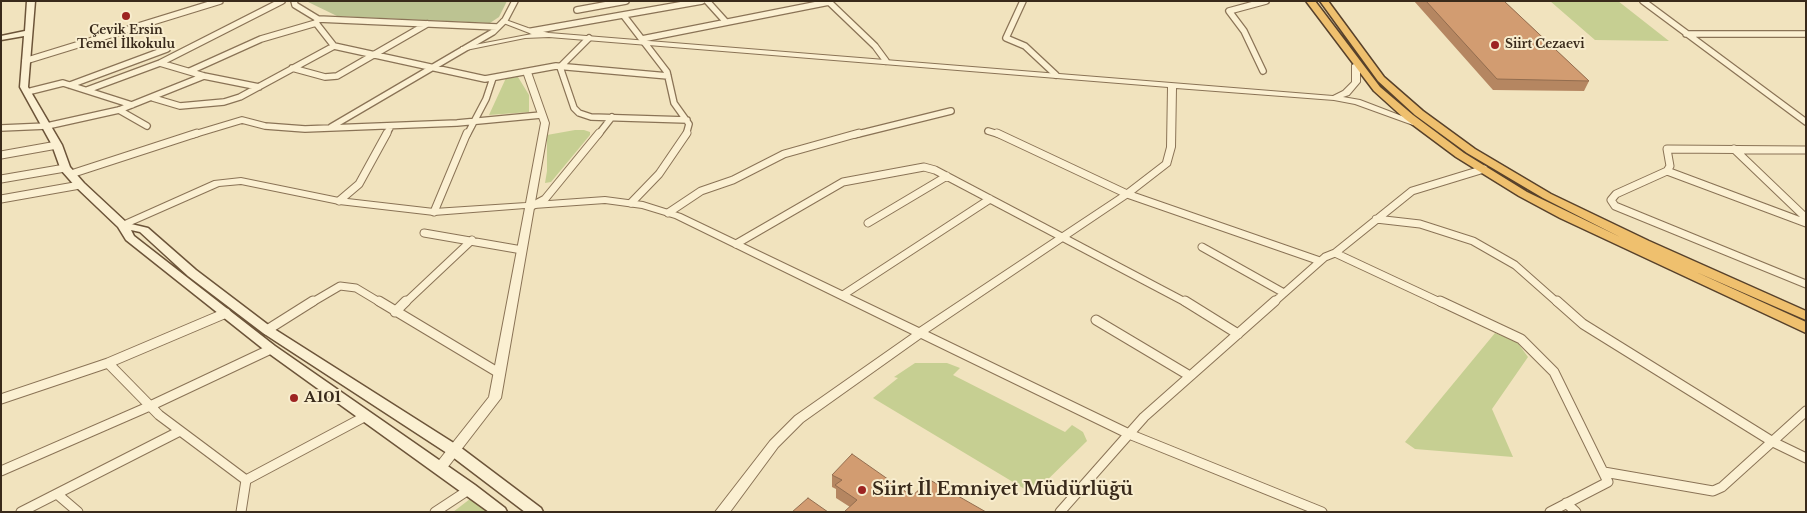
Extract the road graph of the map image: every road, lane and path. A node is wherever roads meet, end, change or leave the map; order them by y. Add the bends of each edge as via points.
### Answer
1 (31, 1) edge
2 (220, 1) edge
3 (282, 1) edge
4 (294, 1) edge
5 (515, 1) edge
6 (626, 1) edge
7 (702, 1) edge
8 (707, 1) edge
9 (1023, 1) edge
10 (1266, 1) edge
11 (1310, 1) edge
12 (1324, 1) edge
13 (1643, 1) edge
14 (829, 2) edge
15 (577, 10) dead end
16 (624, 16) junction
17 (317, 21) junction
18 (503, 21) junction
19 (726, 22) junction
20 (427, 24) junction
21 (497, 28) junction
22 (532, 31) junction
23 (28, 33) junction
24 (1686, 34) junction
25 (1806, 34) edge
26 (548, 35) junction
27 (1, 38) edge
28 (589, 38) junction
29 (643, 41) junction
30 (334, 46) junction
31 (464, 48) junction
32 (167, 49) dead end
33 (373, 55) junction
34 (25, 61) junction
35 (886, 61) junction
36 (160, 63) junction
37 (1356, 64) junction
38 (431, 67) junction
39 (560, 67) junction
40 (292, 68) junction
41 (190, 71) junction
42 (1263, 71) dead end
43 (527, 72) junction
44 (1056, 75) junction
45 (204, 76) junction
46 (668, 76) junction
47 (493, 78) junction
48 (1172, 84) junction
49 (70, 85) junction
50 (258, 86) junction
51 (87, 90) junction
52 (27, 92) junction
53 (153, 98) junction
54 (1334, 98) junction
55 (132, 105) junction
56 (119, 110) junction
57 (951, 111) dead end
58 (541, 114) junction
59 (612, 117) junction
60 (473, 120) junction
61 (687, 120) junction
62 (1806, 122) edge
63 (1418, 124) junction
64 (47, 126) junction
65 (147, 126) dead end
66 (391, 126) junction
67 (1, 128) edge
68 (330, 128) junction
69 (988, 131) dead end
70 (57, 145) junction
71 (1734, 149) junction
72 (1806, 150) edge
73 (1, 155) edge
74 (1484, 169) junction
75 (68, 171) junction
76 (1668, 171) junction
77 (947, 176) junction
78 (1, 179) edge
79 (80, 185) junction
80 (1127, 194) junction
81 (1, 199) edge
82 (990, 199) junction
83 (339, 201) junction
84 (631, 204) junction
85 (530, 207) junction
86 (434, 212) junction
87 (668, 213) junction
88 (1806, 218) edge
89 (1376, 219) junction
90 (868, 223) dead end
91 (1806, 224) edge
92 (123, 225) junction
93 (424, 233) dead end
94 (1064, 238) junction
95 (472, 240) junction
96 (736, 244) junction
97 (1202, 247) dead end
98 (522, 250) junction
99 (1335, 253) junction
100 (1320, 262) junction
101 (1806, 284) edge
102 (1284, 293) junction
103 (843, 295) junction
104 (395, 312) junction
105 (226, 313) junction
106 (1806, 316) edge
107 (1096, 320) dead end
108 (1806, 328) edge
109 (267, 330) junction
110 (920, 333) junction
111 (1238, 334) junction
112 (271, 349) junction
113 (108, 363) junction
114 (499, 373) junction
115 (1190, 376) junction
116 (1, 399) edge
117 (150, 406) junction
118 (1806, 411) edge
119 (366, 416) junction
120 (180, 431) junction
121 (1129, 434) junction
122 (1773, 442) junction
123 (455, 452) junction
124 (1806, 458) edge
125 (440, 468) junction
126 (1, 471) edge
127 (1604, 472) junction
128 (246, 480) junction
129 (470, 488) junction
130 (57, 494) junction
131 (1566, 504) junction
132 (21, 512) edge
133 (78, 512) edge
134 (241, 512) edge
135 (434, 512) edge
136 (500, 512) edge
137 (536, 512) edge
138 (722, 512) edge
139 (1060, 512) edge
140 (1322, 512) edge
141 (1550, 512) edge
142 (1576, 512) edge

1 - 23 main road
2 - 34 street
3 - 36 street via 207,42
4 - 17 street
5 - 18 street
6 - 15 street
7 - 16 street
8 - 19 street
9 - 44 street via 1006,38 1025,46
10 - 42 street via 1229,11 1244,31
11 - 37 highway
12 - 106 highway via 1381,79 1418,113 1471,151 1547,196
13 - 24 street
14 - 19 street
14 - 35 street via 875,46
16 - 22 street
16 - 29 street
17 - 20 street
17 - 30 street
17 - 41 street via 261,39
18 - 21 street
18 - 22 street
19 - 29 street
20 - 21 street
20 - 33 street
21 - 31 street
22 - 26 street
23 - 27 main road
23 - 34 main road
24 - 25 street
24 - 62 street
26 - 28 street
26 - 31 street via 524,36
28 - 29 street
28 - 39 street
29 - 35 street
29 - 46 street
30 - 33 street
30 - 40 street
31 - 38 street
32 - 49 street
33 - 38 street
33 - 40 street via 332,77
34 - 52 main road via 24,87
35 - 44 street
36 - 41 street
36 - 51 street
37 - 54 street via 1356,82 1346,93
37 - 63 highway via 1377,90
38 - 47 street
38 - 68 street
39 - 43 street
39 - 46 street
39 - 59 street via 578,113
40 - 50 street
41 - 45 street
43 - 47 street
43 - 58 street
44 - 48 street
45 - 50 street
45 - 53 street
46 - 61 street via 674,103
47 - 60 street
48 - 54 street
48 - 80 street via 1171,147 1167,163
49 - 51 street
49 - 52 street via 56,84
50 - 53 street via 212,105 180,106
51 - 55 street
52 - 64 main road
53 - 55 street
54 - 63 street via 1357,102
55 - 56 street
56 - 64 street
56 - 65 street
57 - 87 street via 898,122 784,154 732,180 701,191
58 - 60 street
58 - 85 street via 545,123
59 - 61 street
59 - 85 street via 545,199
60 - 66 street
60 - 86 street
61 - 84 street via 686,136 659,174
63 - 74 highway
64 - 67 street
64 - 70 main road
66 - 68 street
66 - 83 street via 359,184
68 - 75 street via 265,126 242,120
69 - 80 street
70 - 73 street
70 - 75 main road
71 - 72 street
71 - 76 street via 1667,149
71 - 88 street
74 - 89 street via 1412,191
74 - 108 highway via 1564,215
75 - 78 street
75 - 79 main road
76 - 91 street
76 - 101 street via 1616,194 1611,200 1615,206
77 - 82 street
77 - 90 street
77 - 96 street via 924,167 843,182
79 - 81 street
79 - 92 main road
80 - 94 street
80 - 100 street
82 - 94 street
82 - 103 street
83 - 86 street
83 - 92 street via 241,181 217,183
84 - 85 street via 605,200
84 - 87 street
85 - 86 street
85 - 98 street
87 - 96 street
89 - 99 street
89 - 122 street via 1420,224 1473,241 1497,253 1583,324
92 - 105 main road via 130,238
92 - 109 main road via 144,230
93 - 95 street
94 - 110 street
94 - 111 street via 1186,302
95 - 98 street
95 - 104 street
96 - 103 street
97 - 102 street
98 - 114 street
99 - 100 street
99 - 127 street via 1521,339 1554,372
100 - 102 street
102 - 111 street
103 - 110 street
104 - 109 street via 356,288 340,286
104 - 114 street
105 - 112 main road
105 - 113 street
107 - 115 street
109 - 123 main road
110 - 121 street
110 - 138 street via 799,419 774,444
111 - 115 street
112 - 117 street
112 - 119 main road
113 - 116 street
113 - 117 street
114 - 123 street via 495,398
115 - 121 street
117 - 120 street
117 - 126 street
118 - 122 street
119 - 125 main road
119 - 128 street
120 - 128 street
120 - 130 street
121 - 139 street
121 - 140 street
122 - 124 street
122 - 127 street via 1722,487 1713,491
123 - 125 street
123 - 137 main road
125 - 129 main road
127 - 131 street via 1608,482
128 - 134 street
129 - 135 street
129 - 136 main road
130 - 132 street
130 - 133 street
131 - 141 street
131 - 142 street

